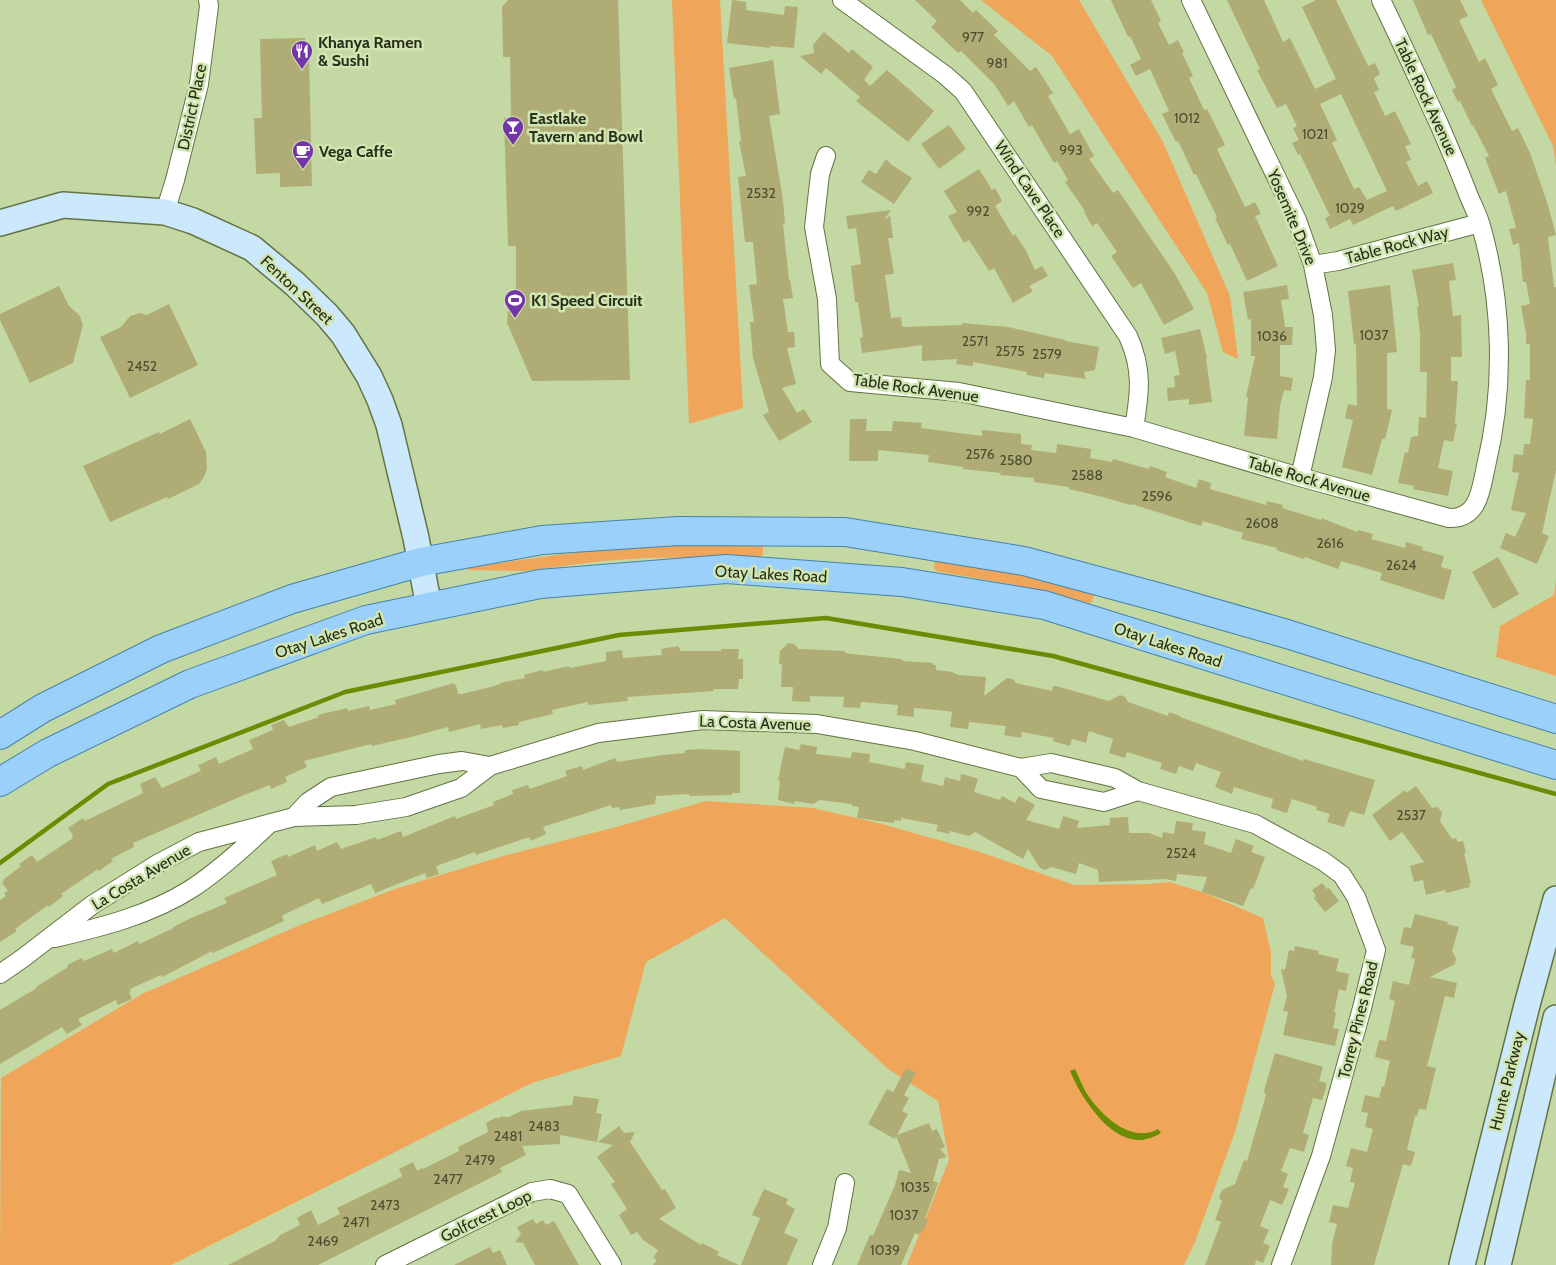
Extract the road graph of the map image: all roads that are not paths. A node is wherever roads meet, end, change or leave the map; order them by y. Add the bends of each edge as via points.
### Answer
1 (208, 0) edge
2 (842, 0) edge
3 (1190, 0) edge
4 (1381, 0) edge
5 (826, 156) dead end
6 (165, 212) junction
7 (0, 223) edge
8 (1480, 223) junction
9 (1314, 266) junction
10 (1134, 428) junction
11 (1300, 478) junction
12 (421, 562) junction
13 (429, 607) junction
14 (1556, 719) edge
15 (0, 735) edge
16 (1556, 765) edge
17 (490, 766) junction
18 (1021, 768) junction
19 (0, 782) edge
20 (1138, 791) junction
21 (294, 816) junction
22 (272, 822) junction
23 (1255, 824) joint
24 (1556, 899) edge
25 (47, 940) junction
26 (0, 974) edge
27 (1556, 1018) edge
28 (845, 1184) dead end
29 (385, 1265) edge
30 (612, 1265) edge
31 (822, 1265) edge
32 (1281, 1265) edge
33 (1462, 1265) edge
34 (1498, 1265) edge

1 - 6 street, District Place via 199,84
2 - 10 street, Wind Cave Place via 945,74 988,127 1128,336 1139,373 1140,394
3 - 9 street, Yosemite Drive via 1297,220
4 - 8 street, Table Rock Avenue via 1448,144
5 - 10 street, Table Rock Avenue via 820,174 814,227 827,298 830,364 850,382 959,392
6 - 7 street, Fenton Street via 64,205
6 - 12 street, Fenton Street via 194,221 252,248 311,299 343,334 380,400
8 - 9 street, Table Rock Way
8 - 11 street, Table Rock Avenue via 1496,309 1499,374 1489,456 1474,508 1457,518 1449,518
9 - 11 street, Yosemite Drive via 1324,316 1326,350
10 - 11 street, Table Rock Avenue
12 - 13 street, Fenton Street
12 - 14 main road via 542,540 678,531 845,532 1024,561 1287,634
12 - 15 main road via 292,599 161,649 43,708
13 - 16 main road, Otay Lakes Road via 540,584 726,569 902,582 1044,605
13 - 19 main road, Otay Lakes Road via 366,620 190,684 48,752
17 - 18 street, La Costa Avenue via 598,733 703,720 816,724 915,741
17 - 21 street, La Costa Avenue via 461,788 406,807 356,815
17 - 21 street, La Costa Avenue via 462,761 439,764 331,787
18 - 20 street, La Costa Avenue via 1051,763 1115,778
18 - 20 street via 1041,789 1104,802
20 - 23 street, La Costa Avenue
21 - 22 street, La Costa Avenue
22 - 25 street, La Costa Avenue via 199,842 159,863 92,906
22 - 25 street, La Costa Avenue via 190,890 119,922
23 - 32 street, Torrey Pines Road via 1342,875 1356,897 1376,950 1321,1156
24 - 33 street, Hunte Parkway
25 - 26 street, La Costa Avenue
27 - 34 street, Hunte Parkway
28 - 31 street via 837,1228
29 - 30 street, Golfcrest Loop via 532,1192 550,1189 568,1194

